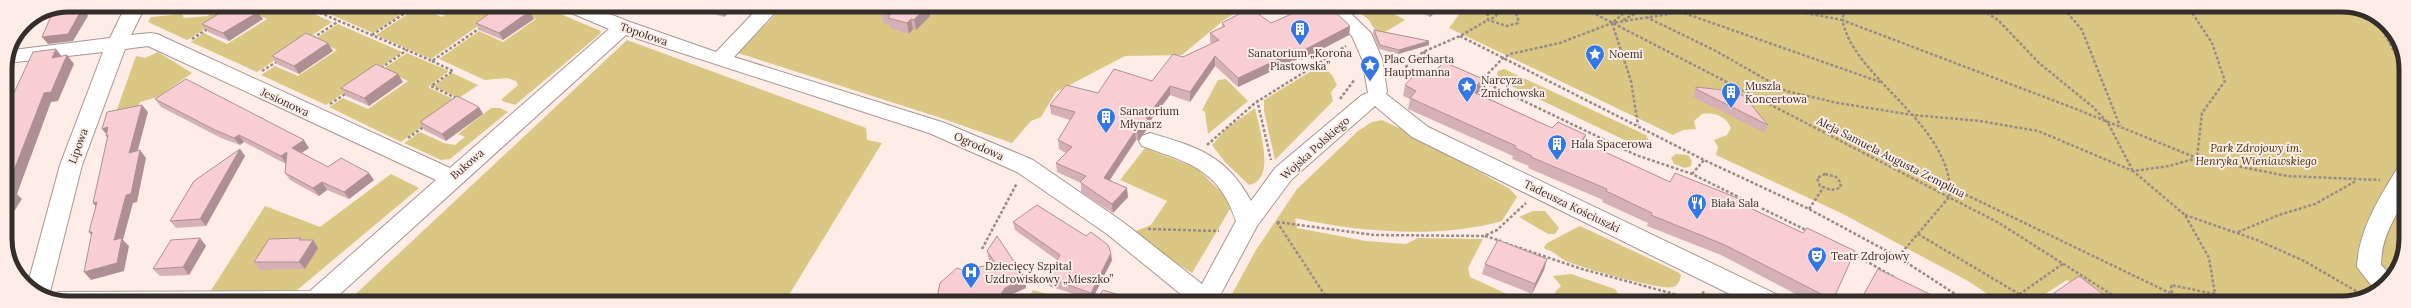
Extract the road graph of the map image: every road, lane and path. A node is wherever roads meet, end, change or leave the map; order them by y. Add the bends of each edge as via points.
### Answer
1 (132, 12) edge
2 (319, 12) edge
3 (406, 12) edge
4 (587, 12) edge
5 (765, 12) edge
6 (1338, 12) edge
7 (1487, 12) edge
8 (1499, 12) edge
9 (1510, 12) edge
10 (1591, 12) edge
11 (1625, 12) edge
12 (1638, 12) edge
13 (1681, 12) joint
14 (1801, 12) edge
15 (1845, 12) edge
16 (1985, 12) edge
17 (2066, 12) edge
18 (2192, 12) edge
19 (1515, 13) joint
20 (1646, 17) junction
21 (1488, 20) junction
22 (1842, 20) junction
23 (339, 21) junction
24 (1620, 22) junction
25 (1612, 23) junction
26 (212, 27) edge
27 (481, 27) edge
28 (623, 27) junction
29 (2381, 28) edge
30 (372, 35) junction
31 (1460, 36) junction
32 (307, 42) edge
33 (186, 43) dead end
34 (1349, 44) dead end
35 (116, 45) junction
36 (407, 50) junction
37 (1423, 52) junction
38 (13, 57) edge
39 (1502, 58) junction
40 (2398, 58) edge
41 (281, 59) edge
42 (720, 60) junction
43 (432, 61) junction
44 (1449, 65) edge
45 (375, 73) edge
46 (256, 75) dead end
47 (1393, 78) dead end
48 (1475, 78) edge
49 (1481, 81) junction
50 (1880, 82) junction
51 (349, 90) edge
52 (1375, 97) junction
53 (1257, 100) junction
54 (454, 105) edge
55 (323, 108) dead end
56 (1913, 115) junction
57 (430, 122) edge
58 (2108, 123) junction
59 (1638, 125) junction
60 (2120, 126) junction
61 (406, 140) dead end
62 (1150, 141) dead end
63 (2197, 158) junction
64 (1195, 159) junction
65 (1704, 160) junction
66 (1271, 162) dead end
67 (1025, 166) junction
68 (1917, 169) dead end
69 (2133, 171) junction
70 (1692, 174) junction
71 (2399, 177) edge
72 (451, 178) junction
73 (1918, 179) junction
74 (2357, 180) junction
75 (2399, 186) edge
76 (1823, 188) junction
77 (1952, 188) junction
78 (1539, 189) junction
79 (1950, 196) junction
80 (1809, 210) junction
81 (2185, 215) junction
82 (1248, 221) junction
83 (1277, 222) junction
84 (1115, 228) junction
85 (1224, 231) dead end
86 (1810, 232) edge
87 (2237, 232) junction
88 (1918, 234) junction
89 (1484, 236) junction
90 (982, 249) dead end
91 (1845, 250) edge
92 (1898, 257) junction
93 (2064, 263) junction
94 (1898, 280) edge
95 (2381, 281) edge
96 (39, 287) edge
97 (2360, 293) edge
98 (2019, 294) junction
99 (321, 296) edge
100 (1198, 296) edge
101 (1207, 296) edge
102 (1325, 296) edge
103 (1681, 296) edge
104 (1757, 296) edge
105 (1958, 296) edge
106 (2016, 296) edge
107 (2114, 296) edge

1 - 35 street, Lipowa
2 - 23 path
3 - 30 path
4 - 28 street, Topolowa
5 - 42 street
6 - 52 street via 1361,33 1372,59
7 - 21 path
8 - 21 path via 1496,17
9 - 19 path
10 - 25 path, Aleja Samuela Augusta Zemplina
11 - 25 path
12 - 24 path
13 - 20 path
13 - 50 path
14 - 22 path
15 - 22 path
16 - 58 path via 1998,20 2039,63 2093,107
17 - 60 path via 2082,30
18 - 63 path via 2212,43 2225,81 2202,113
19 - 21 path via 1518,20 1515,25 1506,26
20 - 24 path
20 - 56 path via 1716,51 1786,91 1838,103
21 - 31 path
22 - 50 path via 1852,46
22 - 58 path
23 - 30 path
23 - 32 path
24 - 25 path
25 - 39 path via 1560,43
25 - 59 path via 1631,81
25 - 73 path, Aleja Samuela Augusta Zemplina
26 - 33 path
27 - 43 path
28 - 42 street, Topolowa
28 - 72 street, Bukowa
29 - 40 path
30 - 36 path
31 - 37 path
31 - 39 path
34 - 53 path
35 - 38 street, Jesionowa
35 - 72 street, Jesionowa via 150,39
35 - 96 street, Lipowa via 71,165
36 - 43 path
36 - 45 path
37 - 44 path
37 - 47 path
39 - 49 path
39 - 59 path
41 - 46 path
42 - 67 street, Ogrodowa via 936,128
43 - 54 path via 453,70 431,86 460,100
48 - 49 path
49 - 70 path via 1636,155
50 - 56 path
51 - 55 path
52 - 78 street, Tadeusza Kościuszki via 1420,132
52 - 82 street, Wojska Polskiego via 1283,174
53 - 64 path via 1224,126
53 - 66 path
56 - 69 path via 1980,121 2038,131
56 - 77 path via 1944,166
57 - 61 path
58 - 60 path
58 - 69 path
59 - 65 path
60 - 63 path
62 - 64 street
63 - 69 path
63 - 74 path via 2287,176
64 - 82 street via 1212,167 1243,205
65 - 70 path
65 - 80 path
67 - 84 street, Ogrodowa
67 - 90 path
68 - 73 path
69 - 81 path
70 - 86 path
71 - 74 path
72 - 99 street, Bukowa
73 - 79 path, Aleja Samuela Augusta Zemplina
74 - 87 path via 2315,204
75 - 95 street via 2379,222 2368,249 2369,267
76 - 76 path via 1817,180 1821,174 1832,176 1840,182 1840,188 1835,190
76 - 80 path
77 - 79 path
77 - 81 path via 2172,294 2171,285 2215,294 2209,258
78 - 89 path via 1497,230
78 - 104 street, Tadeusza Kościuszki
79 - 88 path
79 - 93 path, Aleja Samuela Augusta Zemplina
80 - 92 path
81 - 87 path
82 - 83 path
82 - 101 street, Wojska Polskiego
83 - 89 path via 1374,235
83 - 102 path
84 - 85 path
84 - 100 street, Ogrodowa
87 - 97 path via 2304,261
88 - 92 path
88 - 98 path
89 - 103 path via 1582,269
91 - 94 path
92 - 105 path
93 - 98 path
93 - 107 path, Aleja Samuela Augusta Zemplina
98 - 106 path

